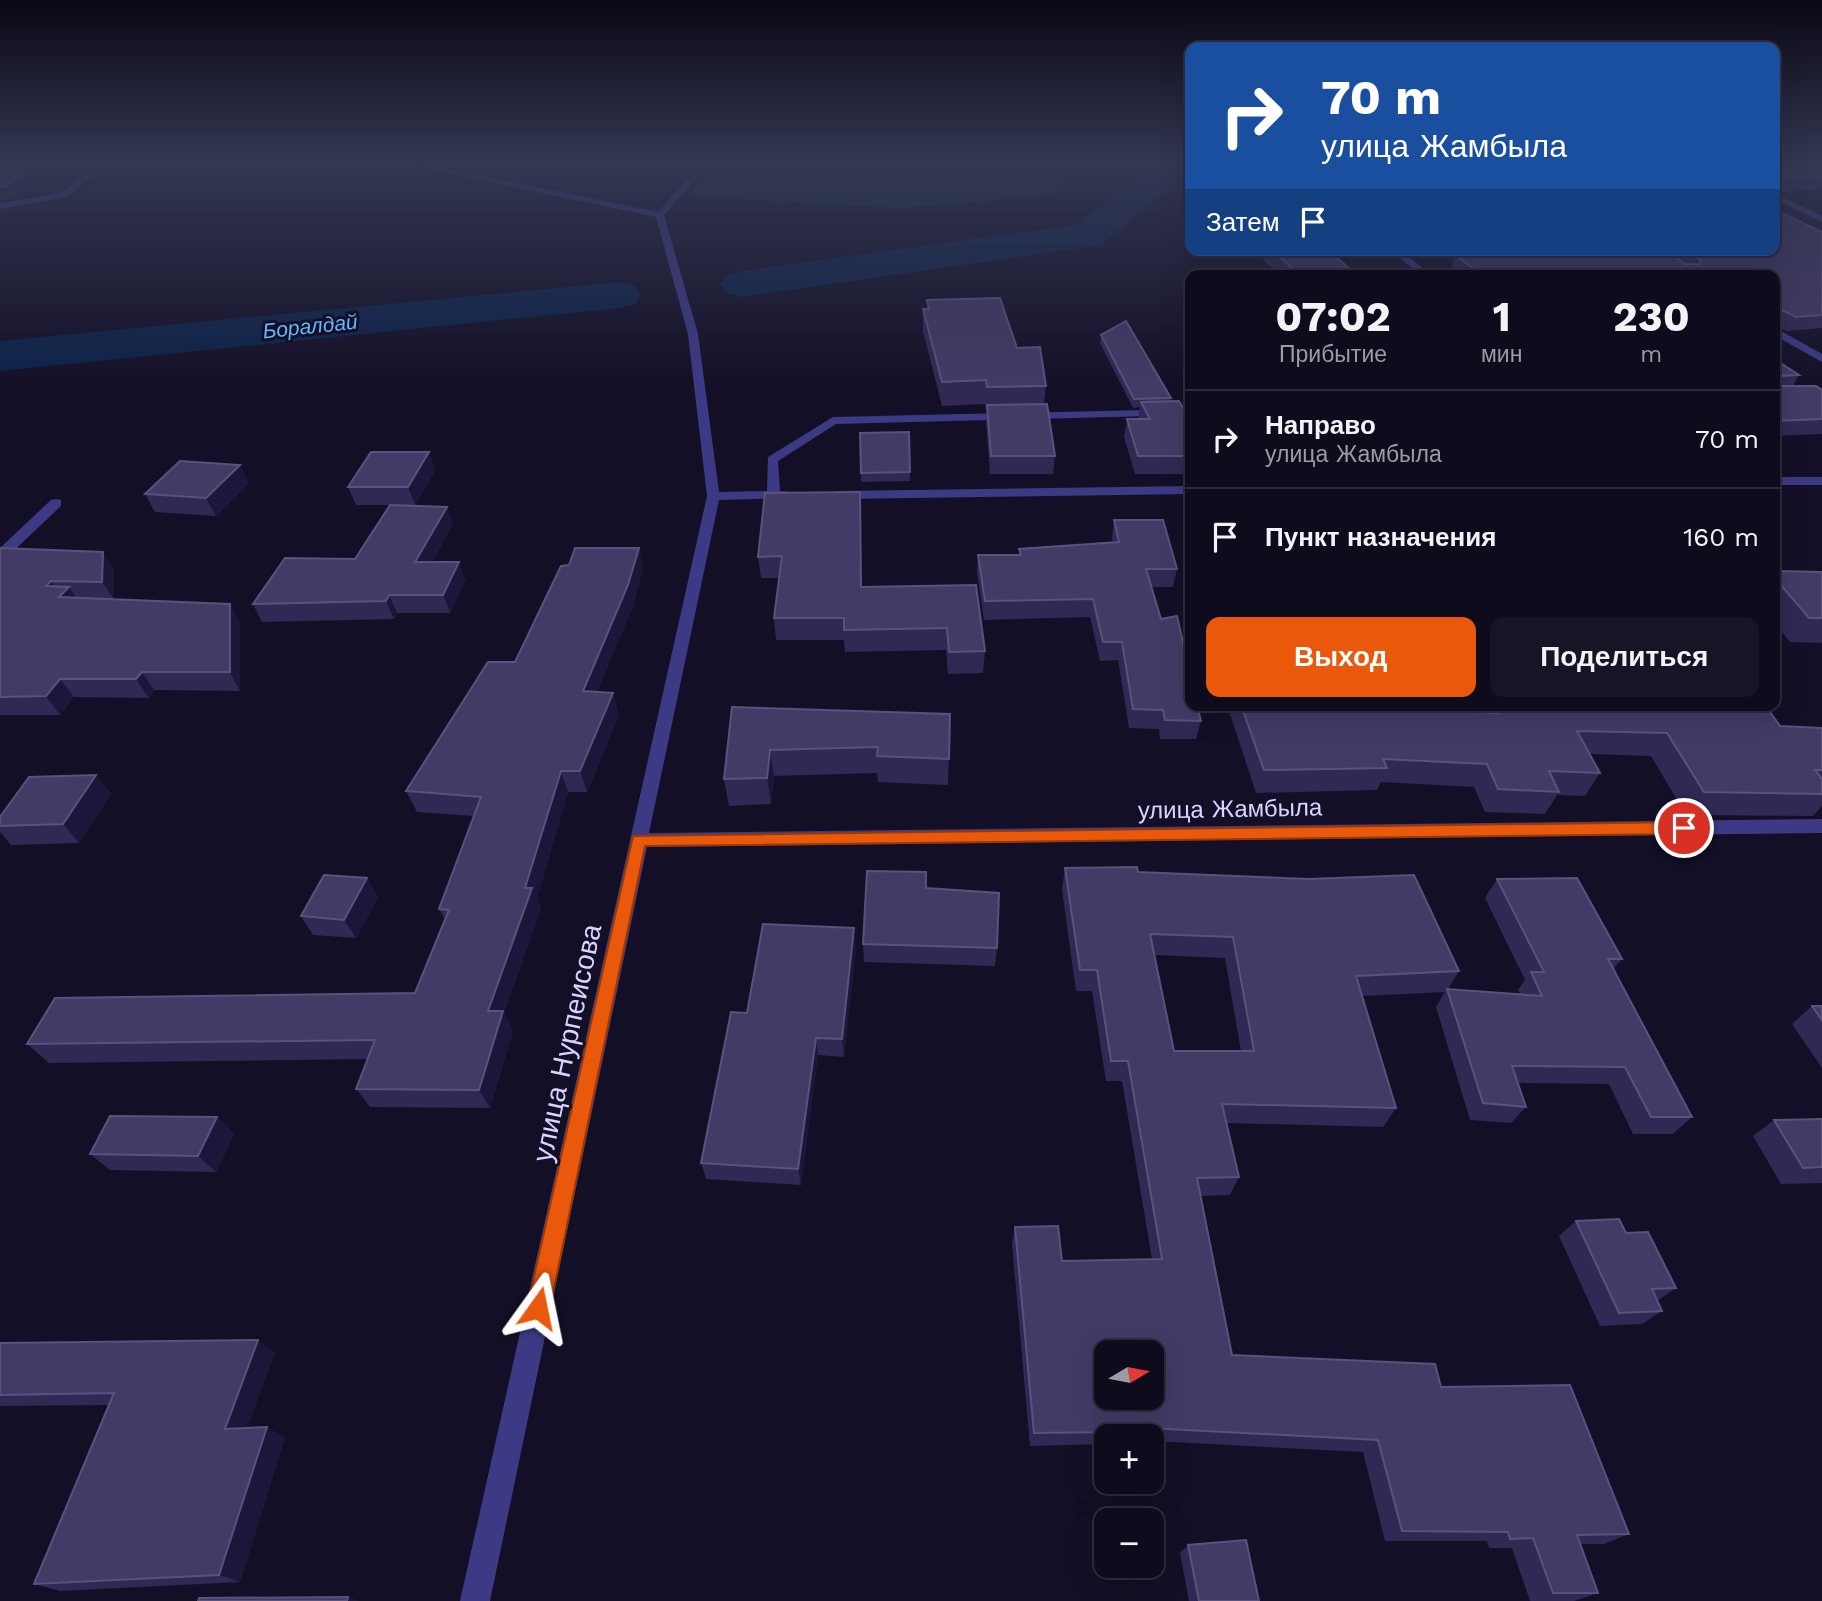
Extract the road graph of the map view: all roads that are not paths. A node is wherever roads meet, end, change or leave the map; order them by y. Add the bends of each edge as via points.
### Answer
1 (666, 238) edge
2 (1402, 256) edge
3 (1420, 270) edge
4 (1780, 334) edge
5 (1822, 359) edge
6 (1185, 412) edge
7 (1780, 481) edge
8 (1822, 481) edge
9 (1185, 490) edge
10 (774, 495) junction
11 (801, 495) edge
12 (829, 495) edge
13 (713, 496) junction
14 (56, 503) dead end
15 (0, 556) edge
16 (1822, 826) edge
17 (638, 840) junction
18 (475, 1601) edge

1 - 13 street, улица Нурпеисова via 693,334
2 - 3 street
4 - 5 street
6 - 10 street via 833,422 772,460
7 - 8 street
9 - 12 street
10 - 11 street
10 - 13 street
13 - 17 street, улица Нурпеисова
14 - 15 street
16 - 17 street, улица Жамбыла
17 - 18 street, улица Нурпеисова

